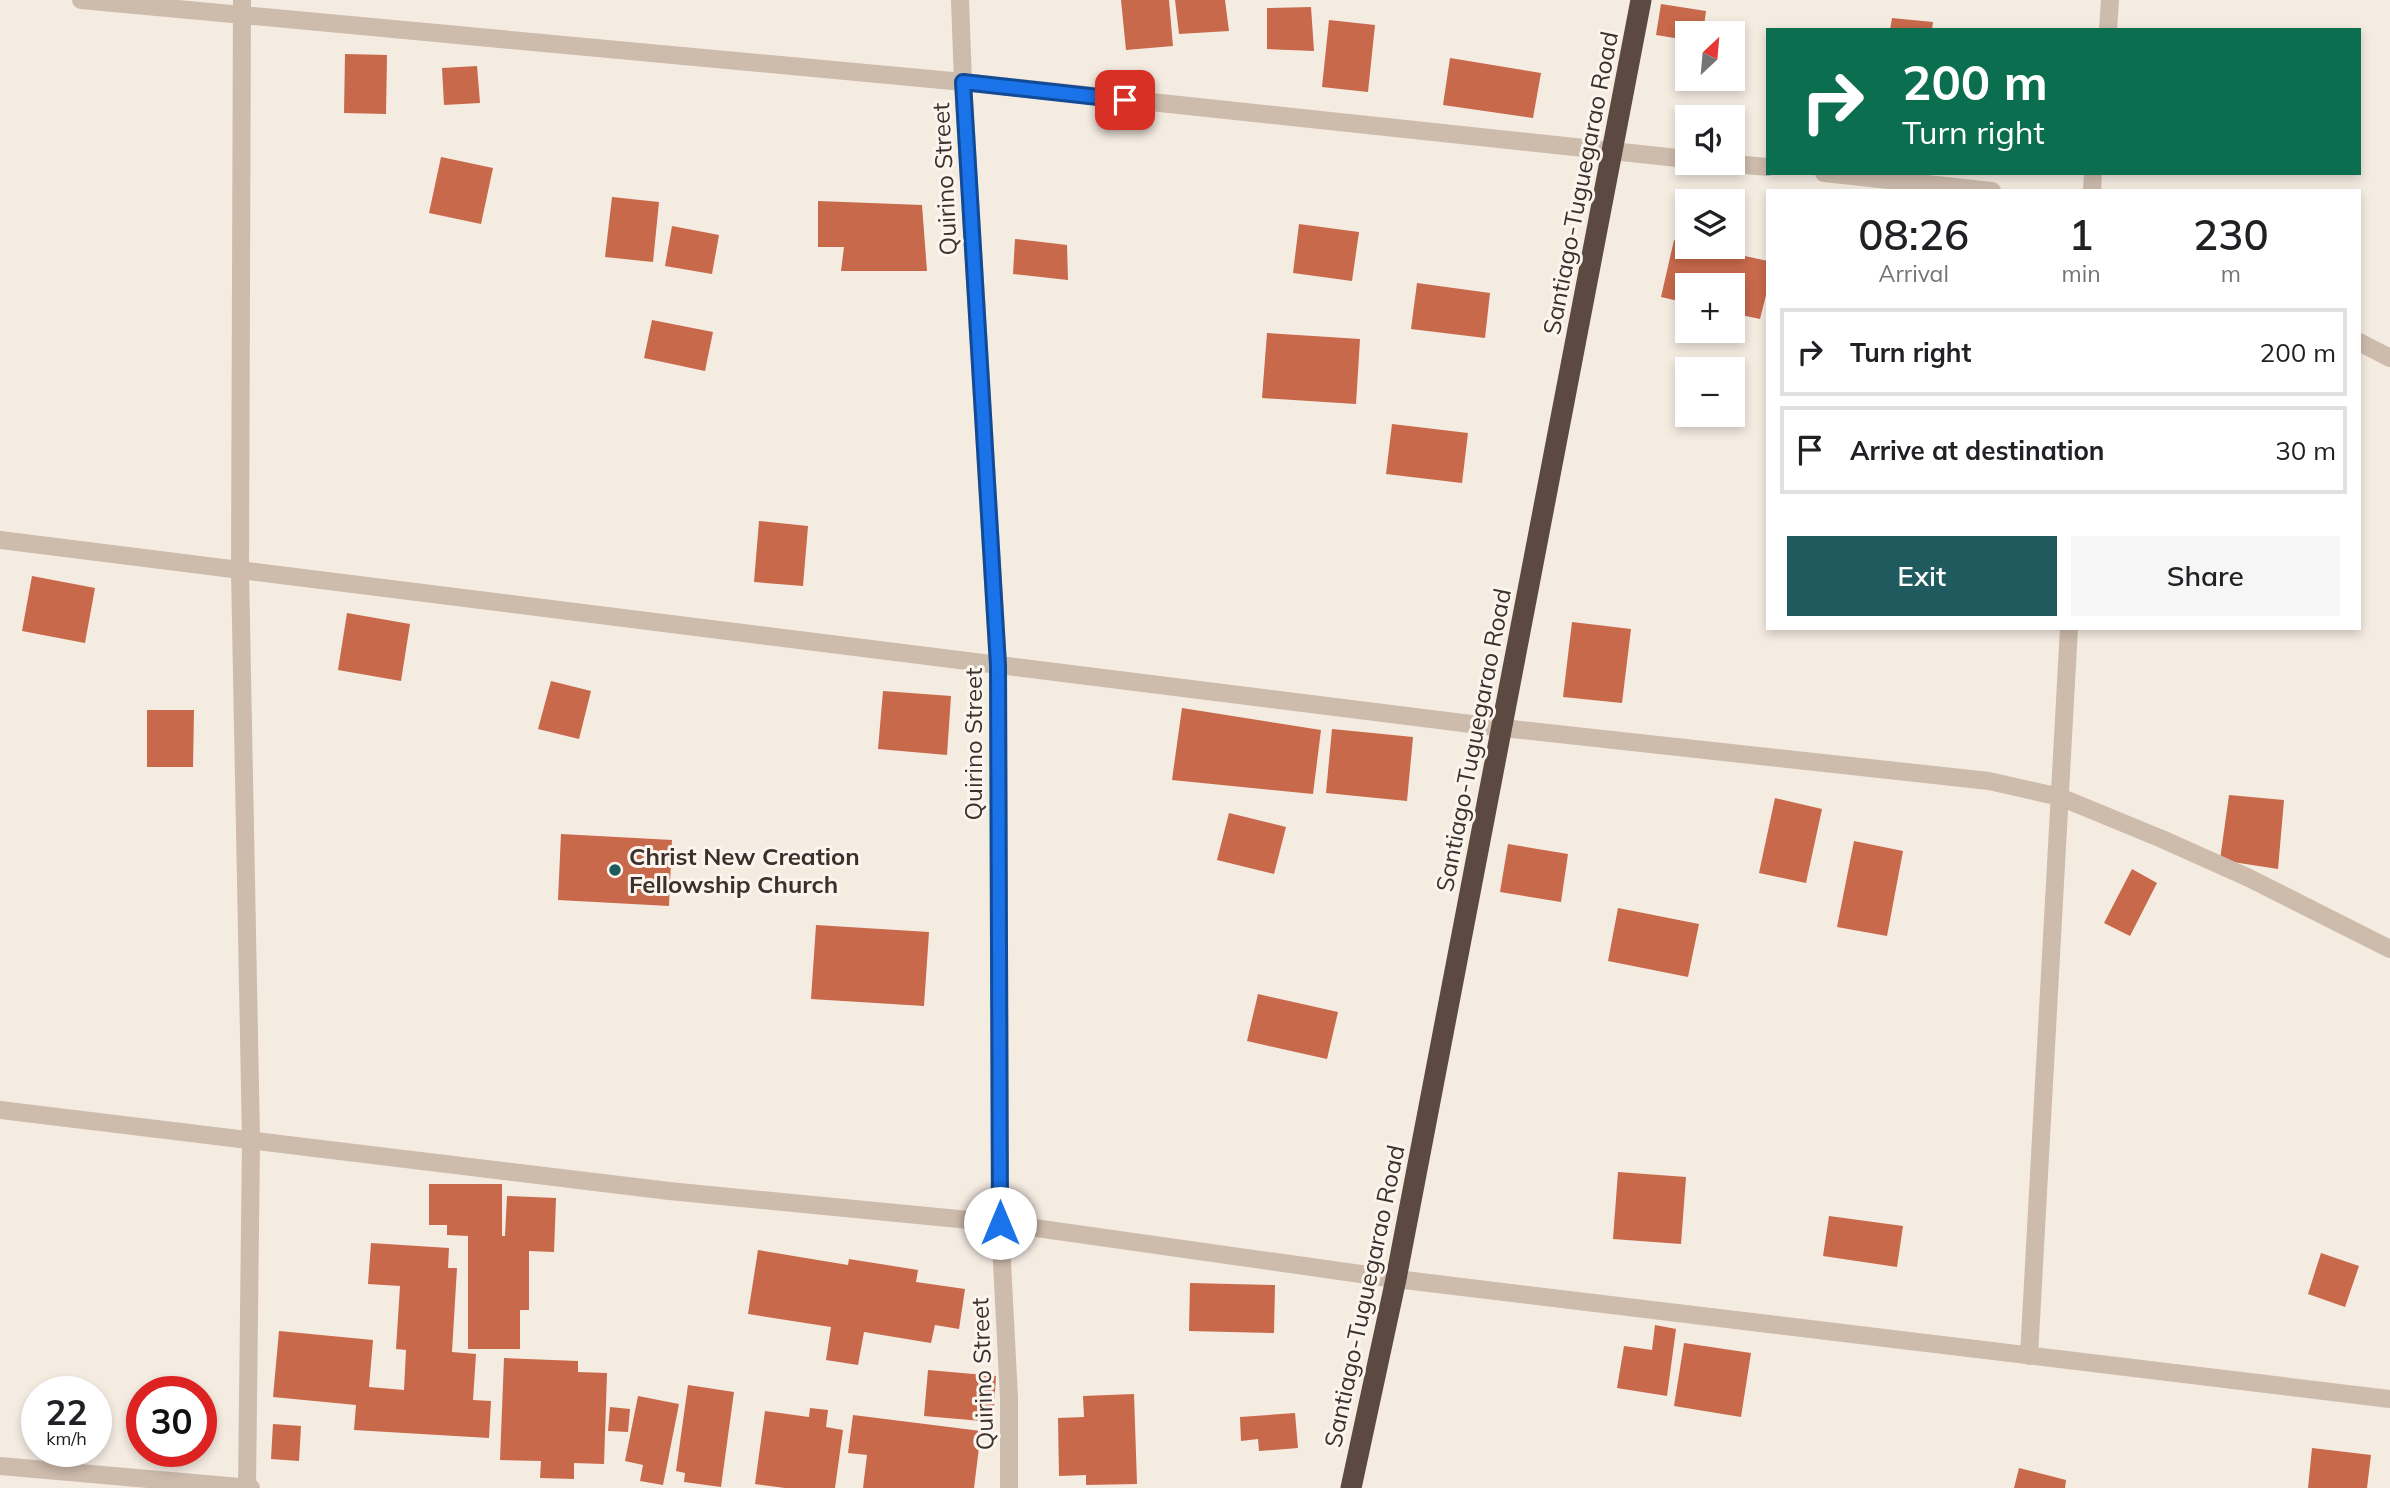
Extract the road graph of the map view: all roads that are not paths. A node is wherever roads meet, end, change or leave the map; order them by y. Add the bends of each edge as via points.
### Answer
1 (81, 0) edge
2 (960, 0) edge
3 (1641, 0) edge
4 (2110, 0) edge
5 (242, 7) edge
6 (2108, 28) edge
7 (963, 82) junction
8 (1613, 151) junction
9 (1675, 158) edge
10 (1745, 165) edge
11 (1766, 167) edge
12 (1843, 175) edge
13 (1973, 189) edge
14 (2361, 343) edge
15 (2390, 358) edge
16 (0, 540) edge
17 (240, 570) junction
18 (2068, 630) edge
19 (998, 665) junction
20 (1503, 728) junction
21 (2060, 797) junction
22 (2390, 949) edge
23 (0, 1110) edge
24 (251, 1140) junction
25 (1000, 1223) junction
26 (1396, 1279) junction
27 (2029, 1356) junction
28 (2390, 1399) edge
29 (0, 1466) edge
30 (249, 1488) edge
31 (1009, 1488) edge
32 (1351, 1488) edge

1 - 5 street
2 - 7 street, Quirino Street
3 - 8 highway, Santiago-Tuguegarao Road
4 - 6 street
5 - 7 street
5 - 17 street
7 - 8 street
7 - 19 street, Quirino Street
8 - 9 street
8 - 20 highway, Santiago-Tuguegarao Road
10 - 11 street
12 - 13 street
14 - 15 street
16 - 17 street
17 - 19 street
17 - 24 street
18 - 21 street
19 - 20 street
19 - 25 street, Quirino Street
20 - 21 street via 1989,780
20 - 26 highway, Santiago-Tuguegarao Road
21 - 22 street via 2249,878
21 - 27 street
23 - 24 street
24 - 25 street via 669,1191
24 - 30 street
25 - 26 street
25 - 31 street, Quirino Street
26 - 27 street
26 - 32 highway, Santiago-Tuguegarao Road
27 - 28 street
29 - 30 street

